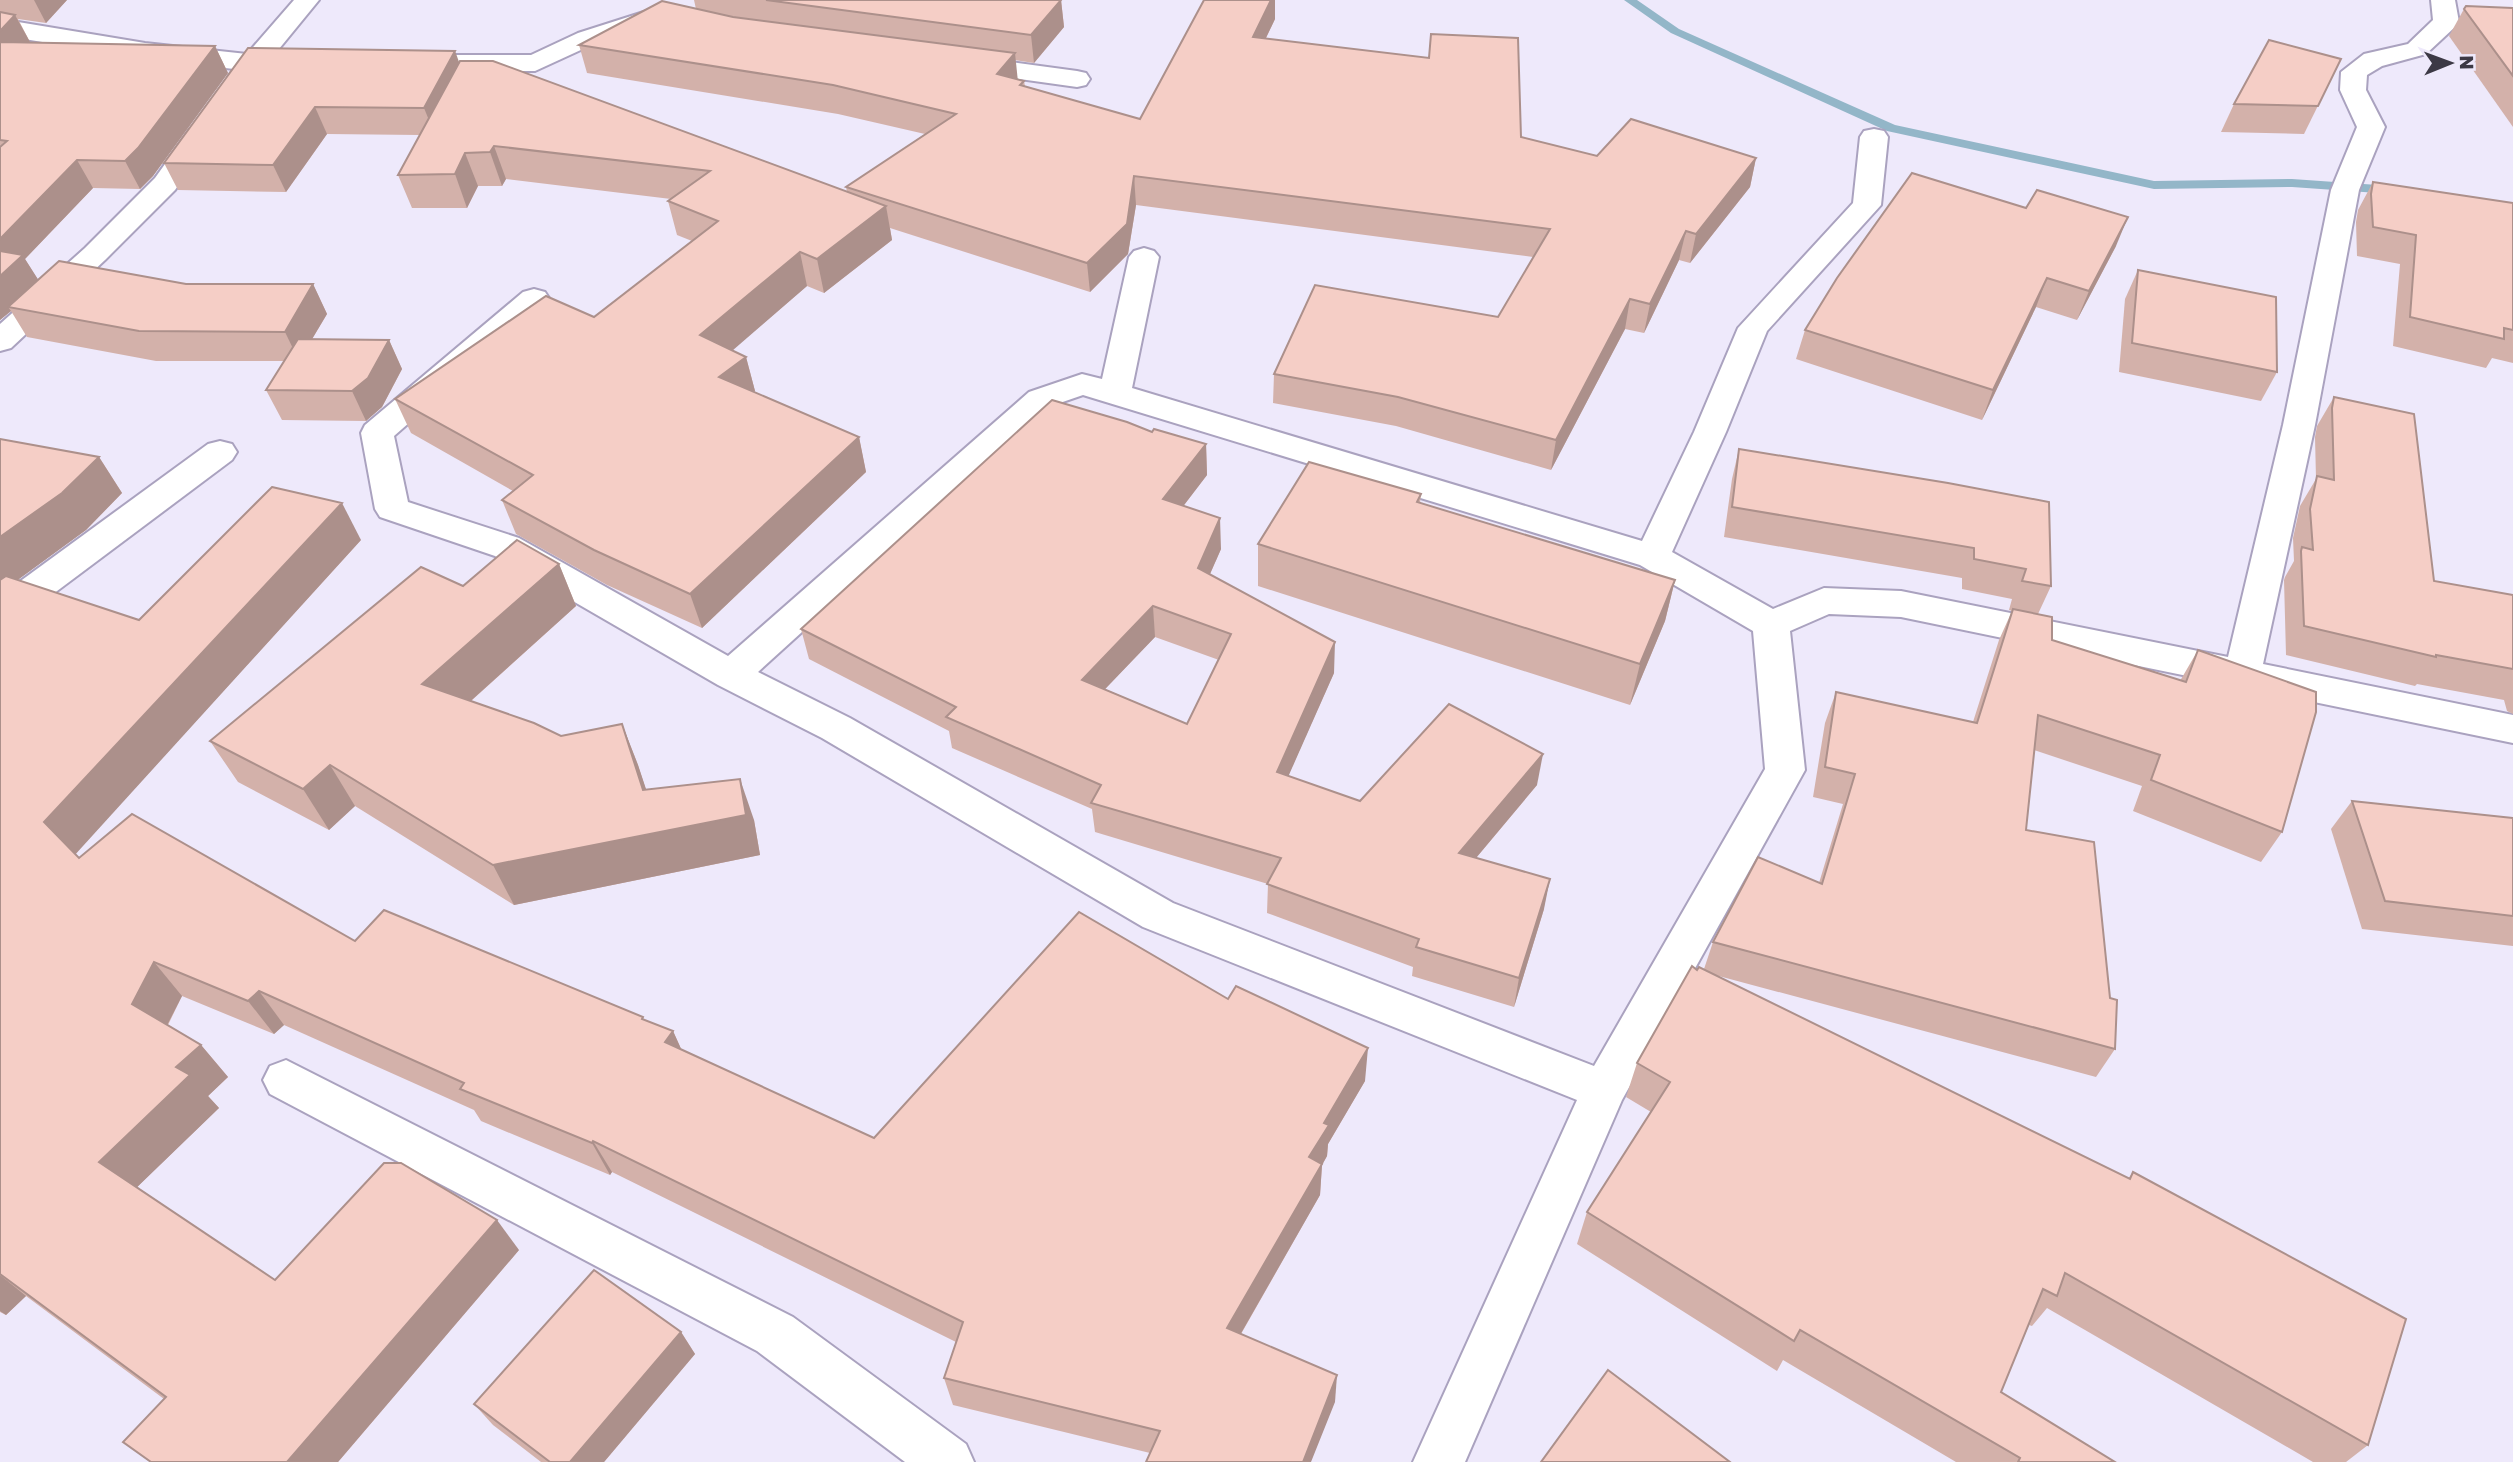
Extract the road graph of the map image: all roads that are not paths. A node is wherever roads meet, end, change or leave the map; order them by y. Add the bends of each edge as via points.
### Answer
1 (307, 0) edge
2 (2443, 0) edge
3 (680, 21) edge
4 (0, 27) edge
5 (943, 61) edge
6 (318, 63) edge
7 (426, 63) edge
8 (251, 64) junction
9 (1077, 79) dead end
10 (1874, 137) dead end
11 (1144, 257) dead end
12 (534, 298) dead end
13 (0, 341) edge
14 (1115, 393) junction
15 (220, 452) dead end
16 (1652, 556) junction
17 (0, 615) edge
18 (1771, 625) junction
19 (730, 675) junction
20 (2242, 675) junction
21 (2513, 730) edge
22 (286, 1080) dead end
23 (1604, 1090) junction
24 (948, 1462) edge
25 (1439, 1462) edge

1 - 8 street
2 - 20 street via 2446,22 2417,49 2373,60 2354,72 2353,90 2371,127 2345,190 2299,425
3 - 7 street via 656,16 587,38 535,63
4 - 8 street
5 - 9 street
6 - 8 street
8 - 13 street via 165,184
10 - 16 street via 1867,205 1753,328
11 - 14 street
12 - 19 street via 377,433 392,509 507,547
14 - 16 street
14 - 19 street via 1082,384 1040,399
15 - 17 street
16 - 18 street
18 - 20 street via 1824,601 1901,604
18 - 23 street via 1785,770
19 - 23 street via 836,728 1158,915
20 - 21 street
22 - 24 street via 775,1334
23 - 25 street

